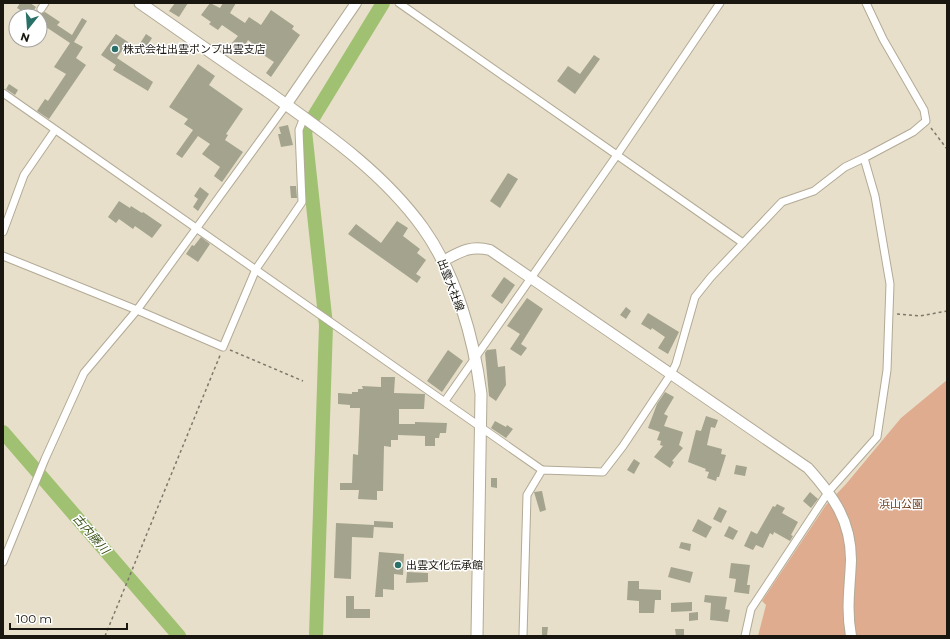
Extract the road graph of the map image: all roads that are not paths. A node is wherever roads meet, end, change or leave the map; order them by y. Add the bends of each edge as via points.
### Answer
1 (140, 3) edge
2 (356, 3) edge
3 (399, 3) edge
4 (720, 3) edge
5 (866, 3) edge
6 (3, 93) edge
7 (286, 105) junction
8 (305, 118) junction
9 (55, 130) junction
10 (617, 155) junction
11 (864, 158) junction
12 (196, 227) junction
13 (3, 232) edge
14 (743, 243) junction
15 (3, 256) edge
16 (443, 261) junction
17 (256, 269) junction
18 (531, 278) junction
19 (137, 310) junction
20 (476, 357) junction
21 (671, 374) junction
22 (445, 401) junction
23 (482, 428) junction
24 (542, 470) junction
25 (829, 491) junction
26 (3, 562) edge
27 (477, 636) edge
28 (523, 636) edge
29 (745, 636) edge
30 (851, 636) edge

1 - 7 main road, 出雲大社線
2 - 7 street
3 - 10 street
4 - 10 street
5 - 11 street via 883,39 924,110 926,121 913,132
6 - 9 street
7 - 8 main road, 出雲大社線
7 - 12 street
8 - 16 main road, 出雲大社線 via 351,152 388,188 423,228
8 - 17 street via 299,130 302,202
9 - 12 street
9 - 13 street via 24,175
10 - 14 street
10 - 18 street
11 - 14 street via 845,167 814,191 782,202
11 - 25 street via 875,196 890,284 887,370 878,437
12 - 17 street
12 - 19 street
14 - 21 street via 695,297
15 - 19 street
16 - 18 street via 465,250 478,247 490,250
16 - 20 main road, 出雲大社線
17 - 19 street via 223,347
17 - 22 street
18 - 20 street
18 - 21 street
19 - 26 street via 84,373
20 - 22 street
20 - 23 main road, 出雲大社線
21 - 24 street via 623,446 602,472
21 - 25 street via 808,468
22 - 23 street
23 - 24 street
23 - 27 main road, 出雲大社線
24 - 28 street via 527,495
25 - 29 street via 751,609
25 - 30 street via 844,520 850,541 847,614

